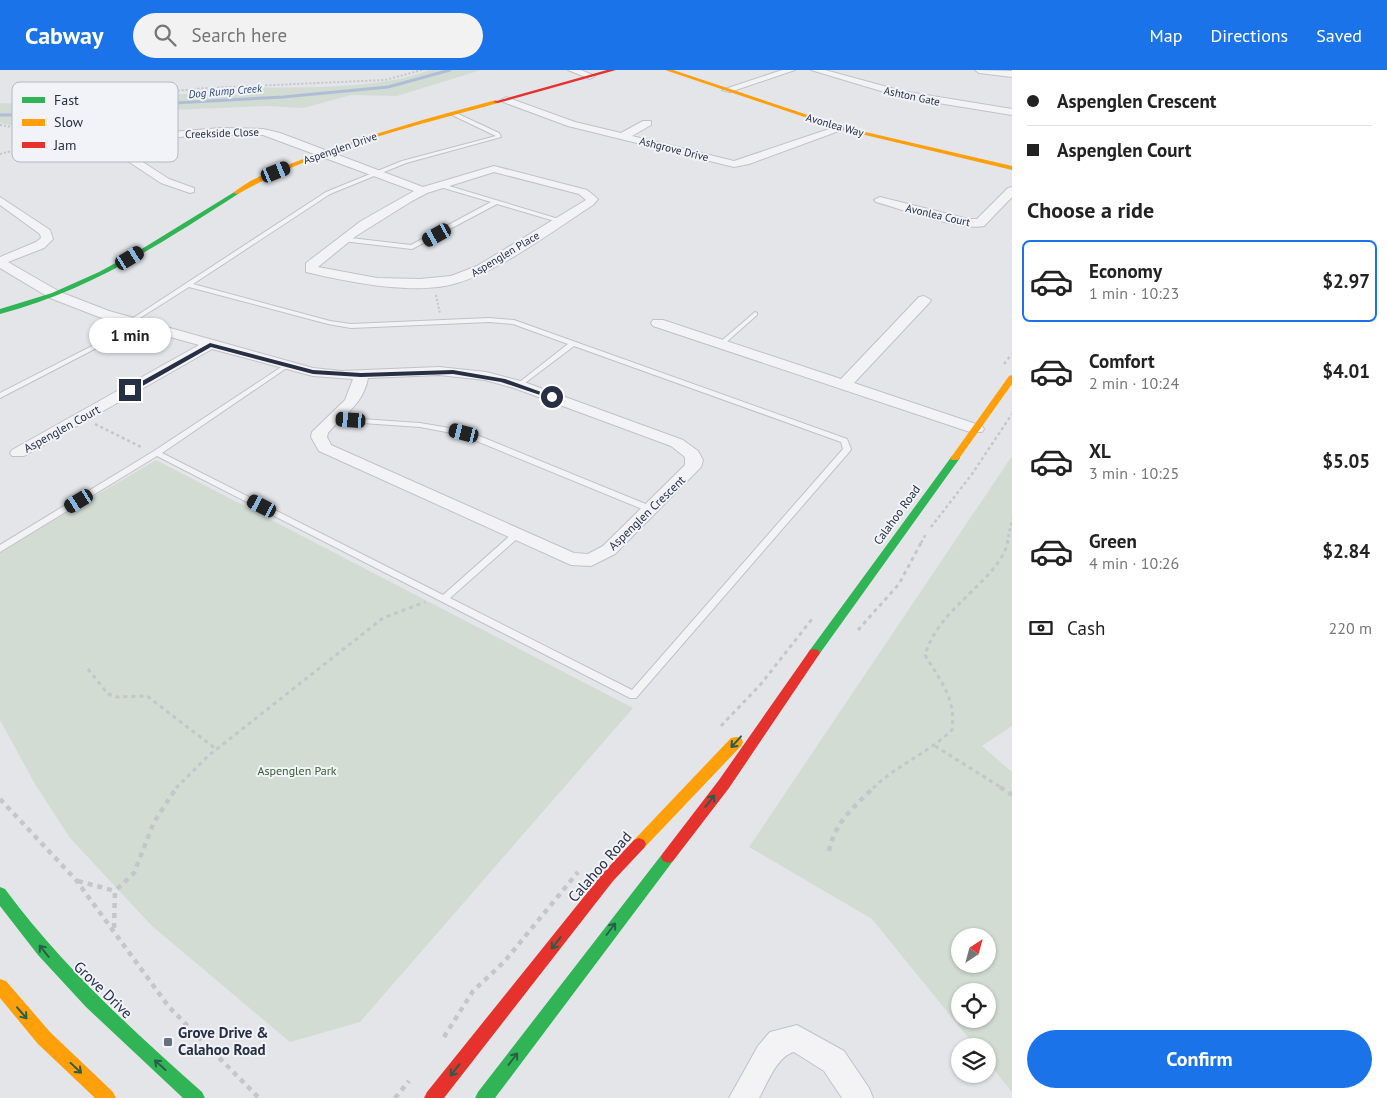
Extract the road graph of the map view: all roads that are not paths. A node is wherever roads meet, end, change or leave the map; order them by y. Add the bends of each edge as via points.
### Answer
1 (572, 70) edge
2 (613, 70) edge
3 (668, 70) edge
4 (792, 70) edge
5 (815, 70) edge
6 (979, 70) edge
7 (1012, 74) edge
8 (590, 76) junction
9 (727, 90) junction
10 (506, 100) junction
11 (1012, 112) edge
12 (454, 114) junction
13 (647, 123) dead end
14 (842, 128) junction
15 (178, 135) edge
16 (622, 137) junction
17 (322, 153) junction
18 (135, 162) edge
19 (1010, 165) edge
20 (373, 172) junction
21 (439, 185) junction
22 (190, 190) dead end
23 (1012, 190) edge
24 (423, 191) junction
25 (0, 200) edge
26 (880, 200) dead end
27 (496, 202) junction
28 (560, 221) junction
29 (342, 239) junction
30 (0, 262) edge
31 (190, 285) junction
32 (55, 294) junction
33 (924, 300) dead end
34 (0, 312) edge
35 (755, 314) dead end
36 (134, 324) junction
37 (658, 324) dead end
38 (573, 343) junction
39 (721, 344) junction
40 (210, 345) junction
41 (286, 366) junction
42 (361, 375) junction
43 (1012, 378) edge
44 (519, 385) junction
45 (844, 385) junction
46 (0, 396) edge
47 (334, 419) junction
48 (976, 429) junction
49 (18, 453) dead end
50 (158, 453) junction
51 (650, 509) junction
52 (516, 535) junction
53 (0, 549) edge
54 (440, 597) junction
55 (804, 667) junction
56 (0, 894) edge
57 (0, 986) edge
58 (107, 1098) edge
59 (196, 1098) edge
60 (433, 1098) edge
61 (484, 1098) edge
62 (743, 1098) edge
63 (859, 1098) edge

1 - 8 street
2 - 8 street, Aspenglen Drive
3 - 9 street, Avonlea Way
4 - 9 street
5 - 11 street, Ashton Gate via 908,95
6 - 7 street
8 - 10 street, Aspenglen Drive
9 - 14 street, Avonlea Way
10 - 12 street, Aspenglen Drive
10 - 16 street, Ashgrove Drive via 554,119
12 - 17 street, Aspenglen Drive
12 - 20 lane via 499,137
13 - 16 street
14 - 16 street, Ashgrove Drive via 734,164
14 - 19 street, Avonlea Way
15 - 17 street, Creekside Close via 259,131
17 - 20 street
17 - 32 street, Aspenglen Drive via 248,185 116,266
18 - 22 street, Creekside Close via 165,181
20 - 24 street
20 - 31 lane via 308,204
21 - 24 street, Aspenglen Place
21 - 27 lane
21 - 28 street, Aspenglen Place via 494,169 591,196 589,203
23 - 26 street, Avonlea Court via 980,223 968,223
24 - 29 street, Aspenglen Place via 376,215
25 - 30 street via 46,233 48,239
27 - 28 lane
27 - 29 lane via 412,247
28 - 29 street, Aspenglen Place via 482,269 464,278 444,282 377,282 311,269 312,263
30 - 32 street, Aspenglen Crescent
31 - 36 lane
31 - 38 lane via 341,325 507,321
32 - 34 street, Aspenglen Drive
32 - 36 street, Aspenglen Crescent
33 - 45 street
35 - 39 lane
36 - 40 street, Aspenglen Crescent
36 - 46 lane
37 - 39 street
38 - 44 lane
38 - 54 lane via 844,441 847,449 633,694
39 - 45 street
40 - 41 street, Aspenglen Crescent
40 - 49 street, Aspenglen Court
41 - 42 street, Aspenglen Crescent via 328,374
41 - 50 lane
42 - 44 street, Aspenglen Crescent via 453,372
42 - 47 street, Aspenglen Crescent via 356,397
43 - 48 street, Calahoo Road
44 - 51 street, Aspenglen Crescent via 676,443 692,454 695,460 693,467
45 - 48 street
47 - 51 lane via 464,433
47 - 52 street, Aspenglen Crescent via 320,432 325,448
48 - 55 street, Calahoo Road
50 - 53 lane
50 - 54 lane
51 - 52 street, Aspenglen Crescent via 609,550 591,560 571,560
52 - 54 lane
55 -> 60 street, Calahoo Road via 608,877
61 -> 55 street, Calahoo Road via 724,784
59 -> 56 street, Grove Drive via 51,960
57 -> 58 street via 44,1038
62 - 63 street via 780,1042 797,1038 834,1061

